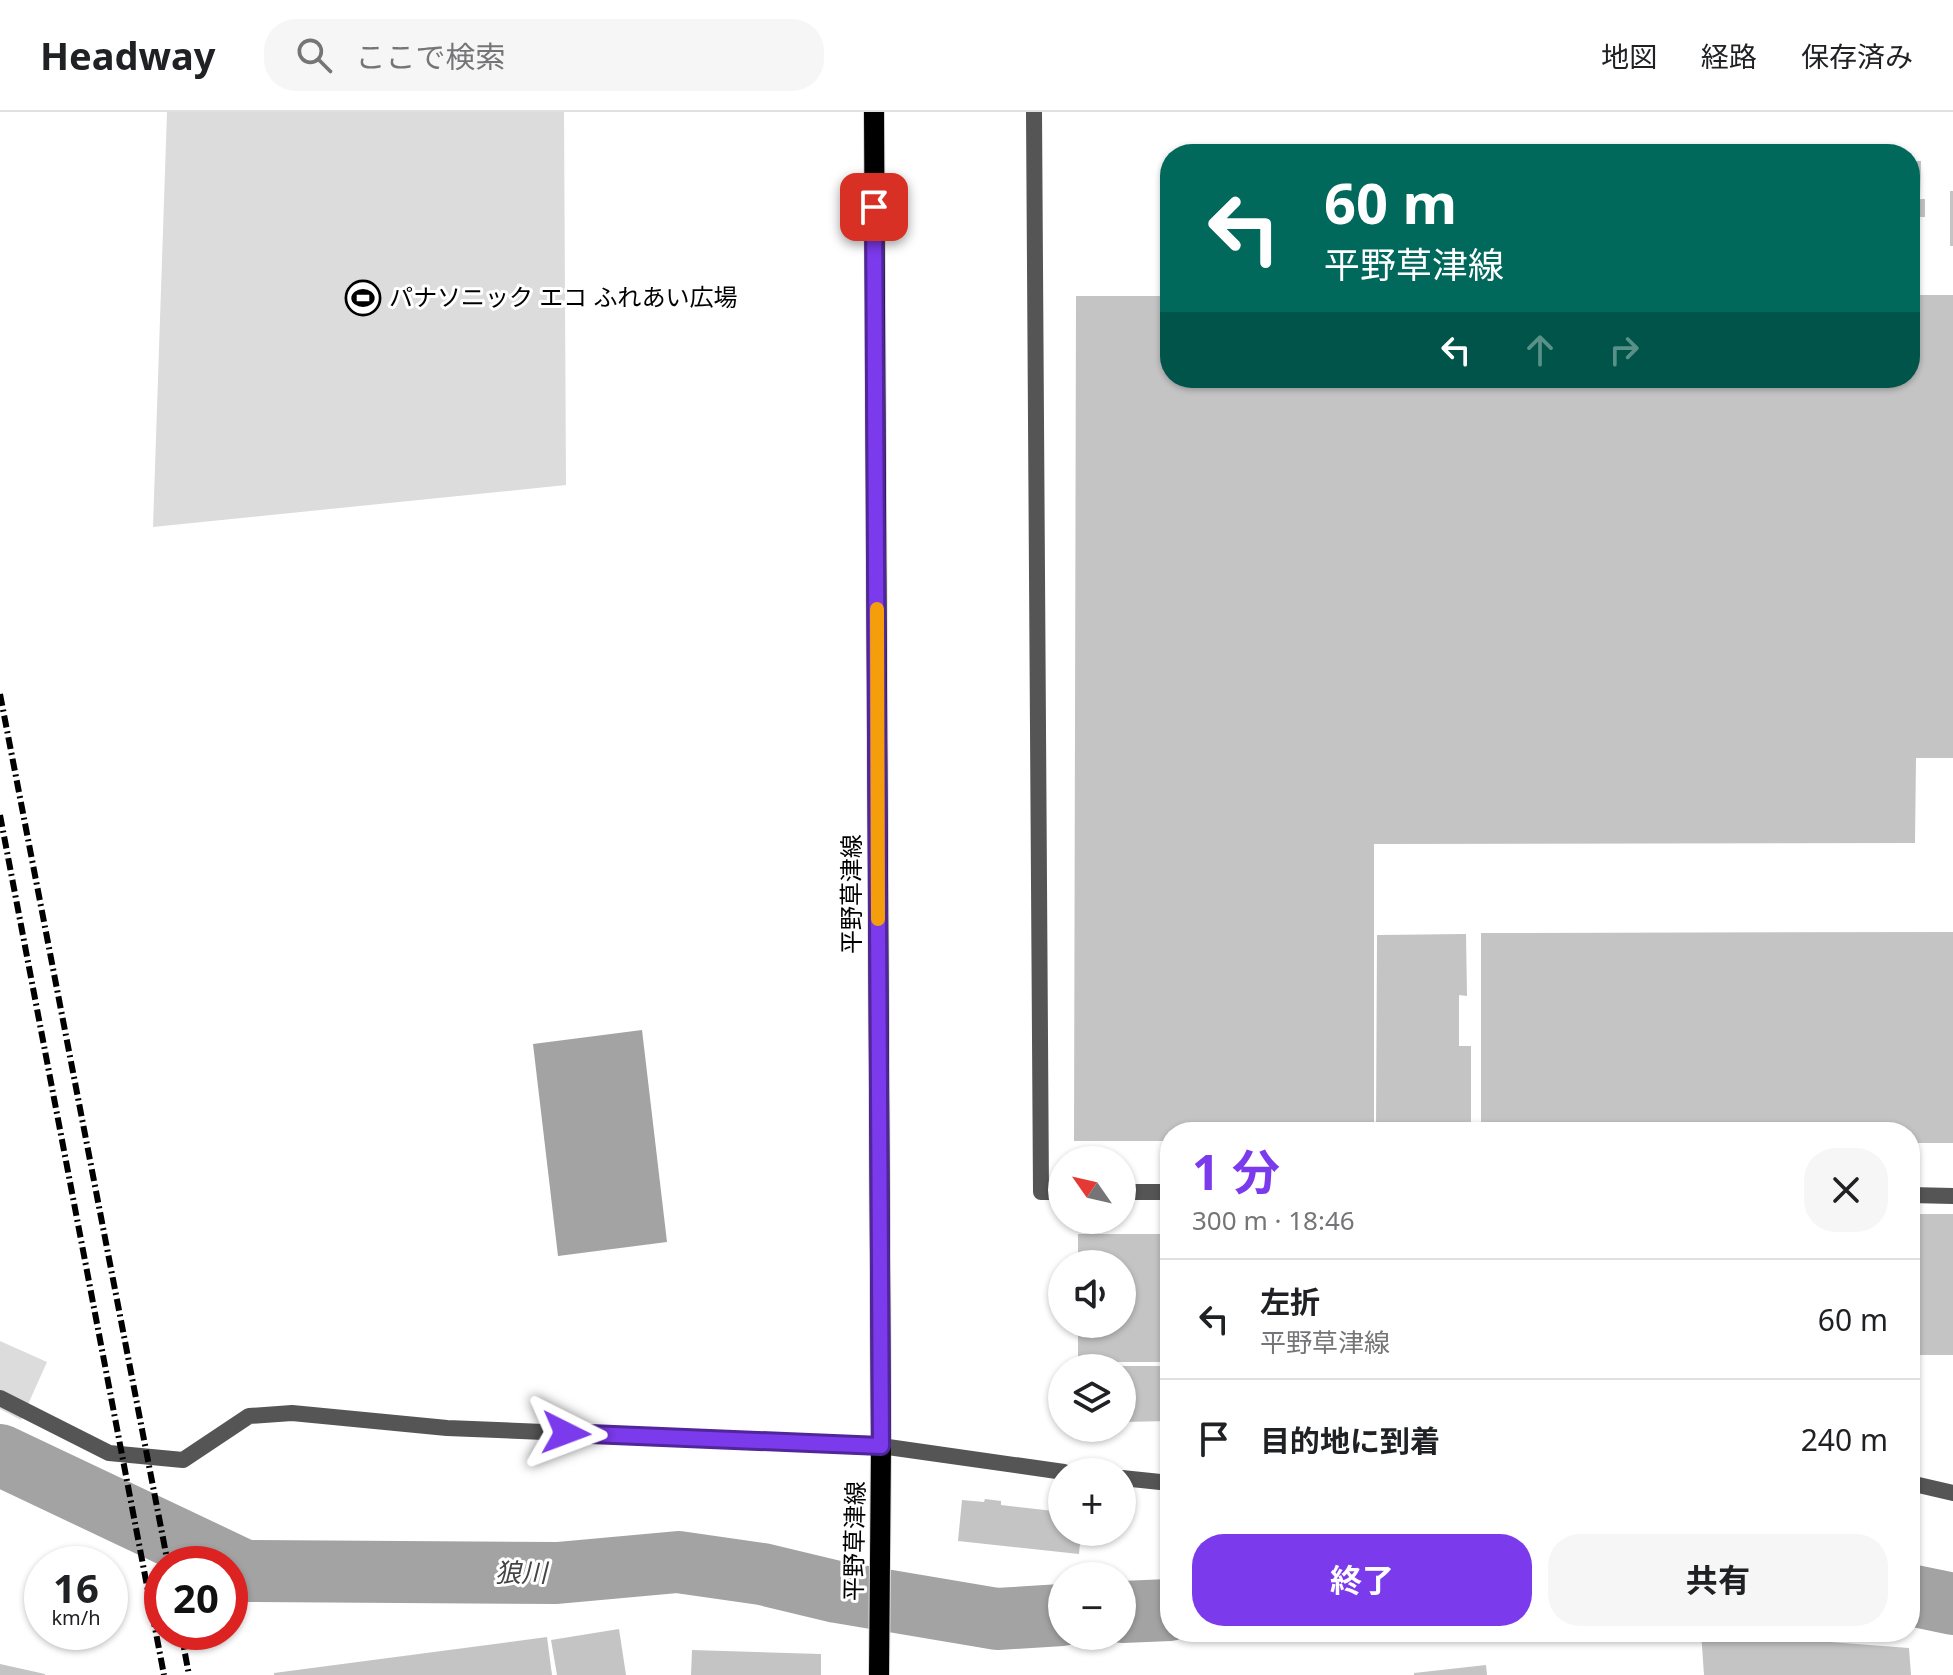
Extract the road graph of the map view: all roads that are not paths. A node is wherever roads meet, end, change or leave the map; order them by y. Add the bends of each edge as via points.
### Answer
1 (874, 112) edge
2 (1034, 112) edge
3 (1048, 1192) edge
4 (1136, 1192) edge
5 (1160, 1192) edge
6 (1920, 1195) edge
7 (1953, 1196) edge
8 (0, 1398) edge
9 (881, 1446) junction
10 (1048, 1470) edge
11 (1136, 1479) edge
12 (1160, 1482) edge
13 (1920, 1485) edge
14 (1953, 1493) edge
15 (879, 1675) edge

1 - 9 main road, 平野草津線
2 - 3 street via 1041,1192
4 - 5 street
6 - 7 street
8 - 9 street via 109,1453 183,1460 249,1416 292,1413 447,1428
9 - 10 street
9 - 15 main road, 平野草津線
11 - 12 street
13 - 14 street

